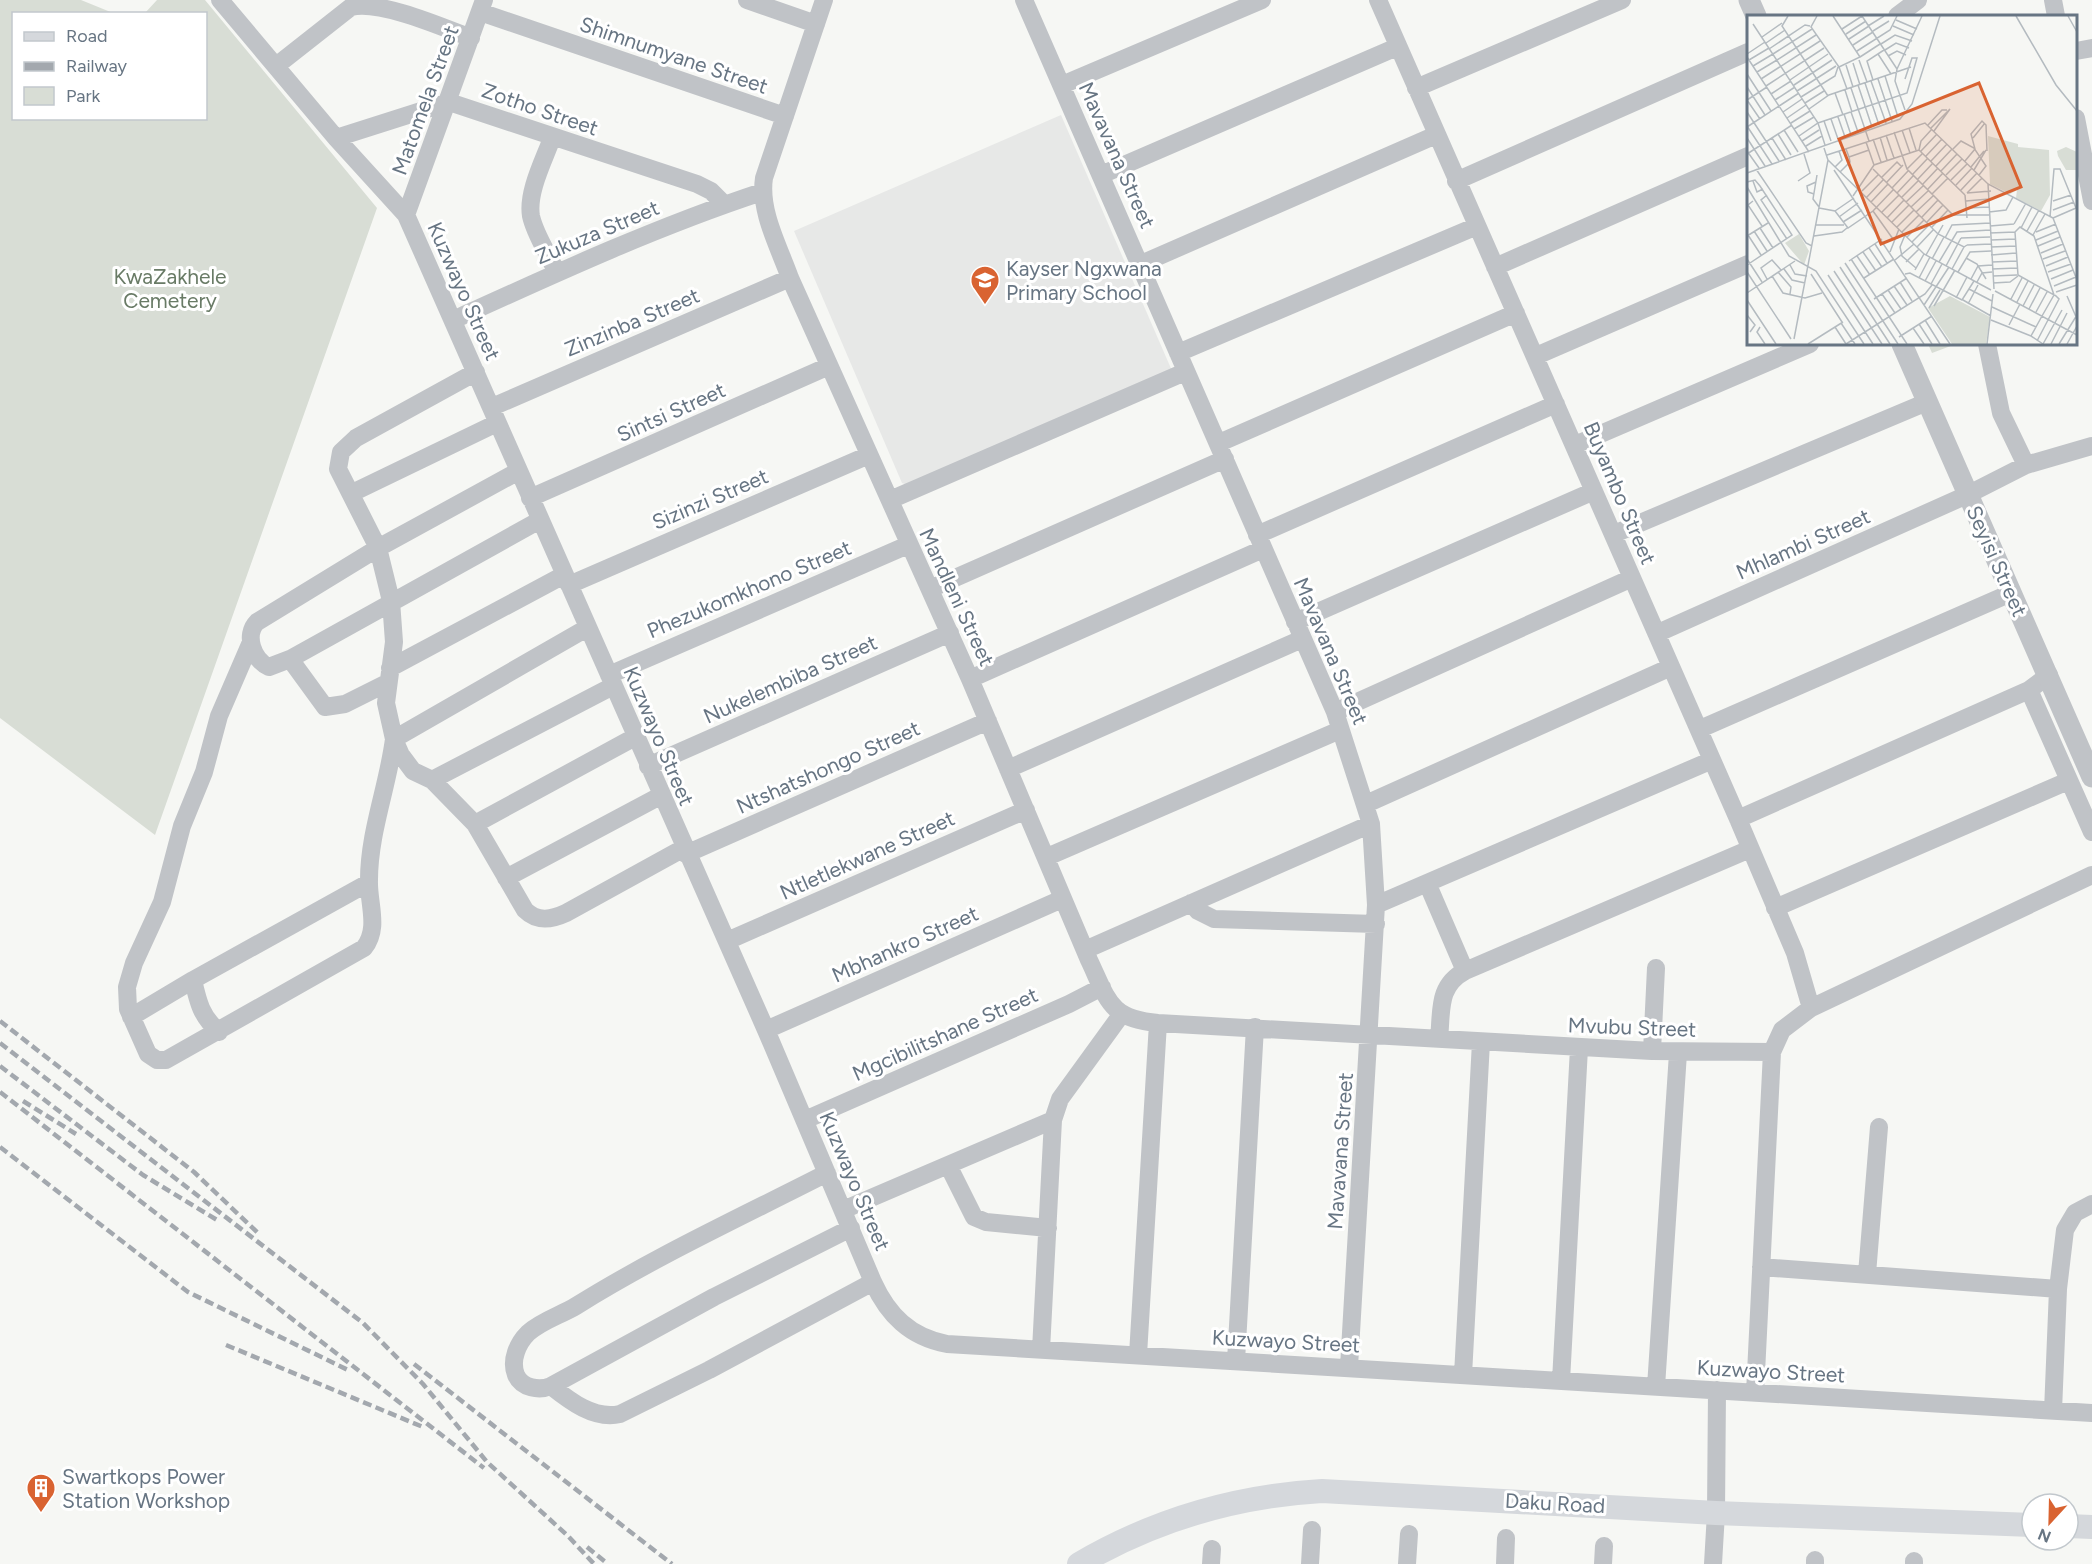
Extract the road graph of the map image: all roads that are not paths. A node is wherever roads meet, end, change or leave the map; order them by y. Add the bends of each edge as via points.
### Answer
1 (220, 0) edge
2 (747, 0) edge
3 (824, 0) edge
4 (1024, 0) edge
5 (1262, 0) edge
6 (1378, 0) edge
7 (1623, 0) edge
8 (1749, 0) edge
9 (2053, 0) edge
10 (482, 6) edge
11 (1919, 6) edge
12 (1756, 15) edge
13 (1899, 15) edge
14 (2056, 15) edge
15 (816, 24) junction
16 (471, 38) junction
17 (1397, 47) junction
18 (2092, 48) edge
19 (2077, 51) edge
20 (1747, 53) edge
21 (276, 66) junction
22 (1062, 85) junction
23 (1416, 88) junction
24 (449, 102) junction
25 (785, 116) junction
26 (2077, 123) edge
27 (1436, 135) junction
28 (336, 138) junction
29 (552, 138) junction
30 (1747, 157) edge
31 (1101, 175) junction
32 (1456, 181) junction
33 (762, 192) junction
34 (2092, 201) edge
35 (724, 204) junction
36 (406, 215) junction
37 (1477, 226) junction
38 (1141, 264) junction
39 (1747, 265) edge
40 (1495, 267) junction
41 (557, 273) junction
42 (789, 278) junction
43 (1516, 313) junction
44 (453, 320) junction
45 (1808, 345) edge
46 (1902, 345) edge
47 (1987, 345) edge
48 (1178, 353) junction
49 (1536, 356) junction
50 (830, 366) junction
51 (476, 372) junction
52 (1185, 372) junction
53 (1927, 402) junction
54 (1556, 404) junction
55 (494, 415) junction
56 (1575, 445) junction
57 (2092, 446) edge
58 (1222, 451) junction
59 (869, 455) junction
60 (2026, 465) junction
61 (517, 472) junction
62 (1594, 491) junction
63 (352, 494) junction
64 (1967, 495) junction
65 (530, 498) junction
66 (890, 500) junction
67 (540, 520) junction
68 (1614, 534) junction
69 (1260, 542) junction
70 (908, 545) junction
71 (378, 548) junction
72 (1632, 578) junction
73 (566, 580) junction
74 (930, 589) junction
75 (2011, 593) junction
76 (391, 601) junction
77 (587, 628) junction
78 (1298, 631) junction
79 (950, 633) junction
80 (1658, 633) junction
81 (250, 642) junction
82 (290, 659) junction
83 (1671, 667) junction
84 (2049, 675) junction
85 (388, 676) junction
86 (970, 679) junction
87 (611, 680) junction
88 (2029, 690) junction
89 (1335, 712) junction
90 (988, 721) junction
91 (1700, 729) junction
92 (1340, 730) junction
93 (635, 737) junction
94 (394, 739) junction
95 (1710, 761) junction
96 (648, 766) junction
97 (1008, 770) junction
98 (2092, 777) edge
99 (432, 780) junction
100 (2068, 781) junction
101 (660, 796) junction
102 (1366, 804) junction
103 (1026, 810) junction
104 (1738, 819) junction
105 (476, 824) junction
106 (1371, 824) junction
107 (2092, 832) edge
108 (1750, 849) junction
109 (685, 851) junction
110 (1047, 857) junction
111 (2092, 875) edge
112 (506, 878) junction
113 (369, 883) junction
114 (1428, 885) junction
115 (1062, 899) junction
116 (1191, 903) junction
117 (1376, 905) junction
118 (1775, 908) junction
119 (1376, 924) junction
120 (727, 941) junction
121 (1084, 951) junction
122 (1656, 968) dead end
123 (1465, 971) junction
124 (193, 980) junction
125 (1102, 987) junction
126 (1811, 1008) junction
127 (1121, 1015) junction
128 (131, 1017) junction
129 (1158, 1023) junction
130 (1255, 1027) junction
131 (766, 1030) junction
132 (219, 1032) junction
133 (1370, 1034) junction
134 (1439, 1039) junction
135 (1481, 1042) junction
136 (1579, 1048) junction
137 (1652, 1052) junction
138 (1772, 1052) junction
139 (1678, 1053) junction
140 (805, 1120) junction
141 (1053, 1120) junction
142 (1879, 1127) dead end
143 (948, 1165) junction
144 (827, 1173) junction
145 (2092, 1204) edge
146 (843, 1210) junction
147 (851, 1228) junction
148 (1048, 1228) junction
149 (1761, 1267) junction
150 (1867, 1274) junction
151 (873, 1282) junction
152 (2058, 1289) junction
153 (1041, 1350) junction
154 (1138, 1355) junction
155 (1236, 1361) junction
156 (1349, 1367) junction
157 (1463, 1375) junction
158 (1561, 1381) junction
159 (551, 1386) junction
160 (1656, 1387) junction
161 (1717, 1390) junction
162 (1755, 1393) junction
163 (2053, 1410) junction
164 (2092, 1413) edge
165 (1716, 1513) junction
166 (2020, 1525) edge
167 (1312, 1530) dead end
168 (1409, 1534) dead end
169 (1506, 1538) dead end
170 (1084, 1561) edge
171 (1310, 1564) edge
172 (1407, 1564) edge
173 (1505, 1564) edge
174 (1713, 1564) edge

1 - 21 street, Kuzwayo Street
2 - 15 street
3 - 15 street
4 - 22 street, Mavavana Street
5 - 22 street
6 - 17 street, Buyambo Street
7 - 23 street
8 - 12 street
9 - 14 street
10 - 16 street, Matomela Street
10 - 25 street, Shimnumyane Street
11 - 13 street
15 - 25 street
16 - 21 street via 391,8 362,2
16 - 24 street, Matomela Street
17 - 23 street, Buyambo Street
17 - 31 street
18 - 19 street
20 - 32 street
21 - 28 street, Kuzwayo Street
22 - 31 street, Mavavana Street
23 - 27 street, Buyambo Street
24 - 28 street, Zotho Street
24 - 29 street, Zotho Street
24 - 36 street, Matomela Street
25 - 33 street
26 - 34 street
27 - 32 street, Buyambo Street
27 - 38 street
28 - 36 street, Kuzwayo Street
29 - 35 street, Zotho Street via 697,184
29 - 41 street via 531,211
30 - 40 street
31 - 38 street, Mavavana Street
32 - 37 street, Buyambo Street
33 - 35 street, Zukuza Street
33 - 42 street, Mandleni Street
35 - 41 street, Zukuza Street
36 - 44 street, Kuzwayo Street
37 - 40 street, Buyambo Street
37 - 48 street
38 - 48 street, Mavavana Street
39 - 49 street
40 - 43 street, Buyambo Street
41 - 44 street, Zukuza Street
42 - 50 street, Mandleni Street
42 - 55 street, Zinzinba Street
43 - 49 street, Buyambo Street
43 - 58 street
44 - 51 street, Kuzwayo Street
45 - 56 street
46 - 53 street, Seyisi Street
47 - 60 street via 2001,413
48 - 52 street, Mavavana Street
49 - 54 street, Buyambo Street
50 - 59 street, Mandleni Street
50 - 65 street, Sintsi Street
51 - 55 street, Kuzwayo Street
51 - 63 street via 346,446 337,462
52 - 58 street, Mavavana Street
52 - 66 street
53 - 64 street, Seyisi Street
53 - 68 street
54 - 56 street, Buyambo Street
54 - 69 street
55 - 61 street, Kuzwayo Street
55 - 63 street, Zinzinba Street
56 - 62 street, Buyambo Street
57 - 60 street, Mhlambi Street
58 - 69 street, Mavavana Street
58 - 74 street
59 - 66 street, Mandleni Street
59 - 73 street, Sizinzi Street
60 - 64 street, Mhlambi Street
61 - 65 street, Kuzwayo Street
61 - 71 street
62 - 68 street, Buyambo Street
62 - 78 street
63 - 71 street
64 - 75 street, Seyisi Street
64 - 80 street, Mhlambi Street
65 - 67 street, Kuzwayo Street
66 - 70 street, Mandleni Street
67 - 73 street, Kuzwayo Street
67 - 76 street
68 - 72 street, Buyambo Street
69 - 78 street, Mavavana Street
69 - 86 street
70 - 74 street, Mandleni Street
70 - 87 street, Phezukomkhono Street
71 - 76 street
71 - 81 street via 256,622
72 - 80 street, Buyambo Street
72 - 89 street
73 - 77 street, Kuzwayo Street
73 - 85 street, Sizinzi Street
74 - 79 street, Mandleni Street
75 - 84 street, Seyisi Street
75 - 91 street
76 - 82 street
76 - 85 street via 394,642
77 - 87 street, Kuzwayo Street
77 - 94 street
78 - 89 street, Mavavana Street
78 - 97 street
79 - 86 street, Mandleni Street
79 - 96 street, Nukelembiba Street
80 - 83 street, Buyambo Street
81 - 82 street via 266,666
81 - 128 street via 219,716 204,771 182,826 162,902 130,975 126,994
82 - 85 street, Sizinzi Street via 325,707 345,704
83 - 91 street, Buyambo Street
83 - 102 street
84 - 88 street
84 - 98 street, Seyisi Street
85 - 94 street via 386,704
86 - 90 street, Mandleni Street
87 - 93 street, Kuzwayo Street
87 - 99 street, Phezukomkhono Street
88 - 100 street
88 - 104 street
89 - 92 street, Mavavana Street
90 - 97 street, Mandleni Street
90 - 109 street, Ntshatshongo Street
91 - 95 street, Buyambo Street
92 - 102 street, Mavavana Street
92 - 110 street
93 - 96 street, Kuzwayo Street
93 - 105 street
94 - 99 street, Ntshatshongo Street via 413,771
94 - 113 street via 372,844
95 - 104 street, Buyambo Street
95 - 114 street
96 - 101 street, Kuzwayo Street
97 - 103 street, Mandleni Street
99 - 105 street, Ntshatshongo Street
100 - 107 street
100 - 118 street
101 - 109 street, Kuzwayo Street
101 - 112 street
102 - 106 street, Mavavana Street
103 - 110 street, Mandleni Street
103 - 120 street, Ntletlekwane Street
104 - 108 street, Buyambo Street
105 - 112 street, Ntshatshongo Street
106 - 116 street
106 - 117 street, Mavavana Street
108 - 118 street, Buyambo Street
108 - 123 street
109 - 112 street, Ntshatshongo Street via 549,919 536,918 525,910
109 - 120 street, Kuzwayo Street
110 - 115 street, Mandleni Street
111 - 126 street
113 - 124 street
113 - 132 street via 372,926 364,948
114 - 117 street
114 - 123 street
115 - 121 street, Mandleni Street
115 - 131 street, Mbhankro Street
116 - 119 street via 1214,919
116 - 121 street
117 - 119 street, Mavavana Street
118 - 126 street, Buyambo Street via 1795,953
119 - 133 street, Mavavana Street
120 - 131 street, Kuzwayo Street
121 - 125 street, Mandleni Street
122 - 137 street
123 - 134 street via 1449,982 1444,991
124 - 128 street
124 - 132 street via 204,1017
125 - 127 street, Mandleni Street
125 - 140 street, Mgcibilitshane Street
126 - 138 street via 1782,1030
127 - 129 street, Mvubu Street
127 - 141 street via 1060,1099
128 - 132 street via 148,1054 157,1060 166,1060
129 - 130 street, Mvubu Street
129 - 154 street
130 - 133 street, Mvubu Street
130 - 155 street
131 - 140 street, Kuzwayo Street
133 - 134 street, Mvubu Street
133 - 156 street, Mavavana Street
134 - 135 street, Mvubu Street
135 - 136 street, Mvubu Street
135 - 157 street
136 - 137 street, Mvubu Street
136 - 158 street
137 - 139 street, Mvubu Street
138 - 139 street, Mvubu Street
138 - 149 street
139 - 160 street
140 - 144 street, Kuzwayo Street
141 - 143 street
141 - 148 street
142 - 150 street
143 - 146 street
143 - 148 street via 974,1217 986,1222
144 - 146 street, Kuzwayo Street
144 - 159 street via 610,1284 530,1331 518,1347 516,1375 521,1382 538,1389
145 - 152 street via 2075,1213 2065,1230
146 - 147 street, Kuzwayo Street
147 - 151 street, Kuzwayo Street
147 - 159 street
148 - 153 street
149 - 150 street
149 - 162 street
150 - 152 street
151 - 153 street, Kuzwayo Street via 897,1319 924,1338 947,1344
151 - 159 street via 620,1414 585,1409
152 - 163 street
153 - 154 street, Kuzwayo Street
154 - 155 street, Kuzwayo Street
155 - 156 street, Kuzwayo Street
156 - 157 street, Kuzwayo Street
157 - 158 street, Kuzwayo Street
158 - 160 street, Kuzwayo Street
160 - 161 street, Kuzwayo Street
161 - 162 street, Kuzwayo Street
161 - 165 street
162 - 163 street, Kuzwayo Street
163 - 164 street, Kuzwayo Street
165 - 166 main road, Daku Road
165 - 170 main road, Daku Road via 1354,1491 1300,1492 1181,1516
165 - 174 street
167 - 171 street
168 - 172 street
169 - 173 street

